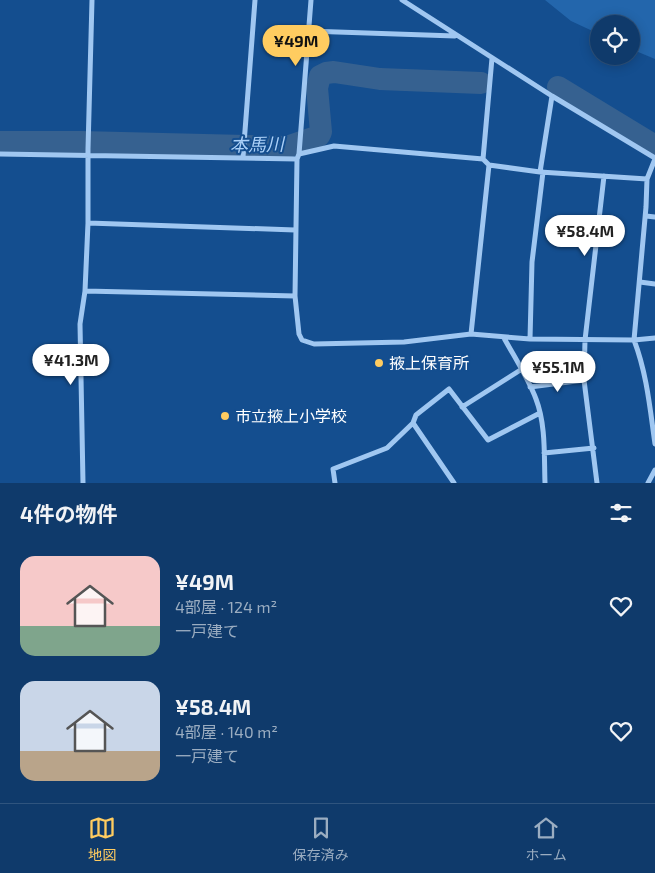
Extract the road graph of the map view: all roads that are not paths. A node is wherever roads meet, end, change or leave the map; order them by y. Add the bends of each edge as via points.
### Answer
1 (92, 0) edge
2 (255, 0) edge
3 (311, 0) edge
4 (402, 0) edge
5 (308, 31) junction
6 (457, 36) junction
7 (492, 58) junction
8 (552, 96) junction
9 (88, 152) junction
10 (0, 154) edge
11 (243, 157) junction
12 (298, 157) junction
13 (655, 158) edge
14 (483, 159) junction
15 (489, 165) junction
16 (542, 172) junction
17 (604, 176) junction
18 (647, 179) junction
19 (646, 216) junction
20 (655, 217) edge
21 (88, 223) junction
22 (295, 230) junction
23 (640, 282) junction
24 (655, 284) edge
25 (85, 292) junction
26 (295, 296) junction
27 (471, 334) junction
28 (504, 338) junction
29 (655, 338) edge
30 (530, 339) junction
31 (585, 340) junction
32 (634, 340) junction
33 (522, 369) junction
34 (584, 380) junction
35 (530, 386) junction
36 (462, 407) junction
37 (540, 413) junction
38 (413, 423) junction
39 (655, 444) edge
40 (594, 448) junction
41 (544, 453) junction
42 (655, 470) edge
43 (83, 483) edge
44 (334, 483) edge
45 (454, 483) edge
46 (545, 483) edge
47 (597, 483) edge
48 (648, 483) edge

1 - 9 street
2 - 11 street
3 - 5 street
4 - 6 street
5 - 6 street
5 - 12 street
6 - 7 street
7 - 8 street
7 - 14 street
8 - 13 street
8 - 16 street
9 - 10 street
9 - 11 street
9 - 21 street
11 - 12 street
12 - 14 street via 334,146
12 - 22 street
13 - 18 street
14 - 15 street
15 - 16 street
15 - 27 street
16 - 17 street
16 - 30 street via 532,262
17 - 18 street
17 - 31 street
18 - 19 street
19 - 20 street
19 - 23 street
21 - 22 street
21 - 25 street
22 - 26 street
23 - 24 street
23 - 32 street
25 - 26 street
25 - 43 street via 80,324
26 - 27 street via 299,334 302,340 314,344 404,342
27 - 28 street
28 - 30 street
28 - 33 street
29 - 32 street
30 - 31 street
31 - 32 street
31 - 34 street
32 - 39 street via 642,360
33 - 35 street
33 - 36 street
34 - 35 street
34 - 40 street
35 - 37 street
36 - 37 street via 488,440
36 - 38 street via 449,389 416,415
37 - 41 street
38 - 44 street via 387,448 333,469
38 - 45 street
40 - 41 street
40 - 47 street
41 - 46 street
42 - 48 street

